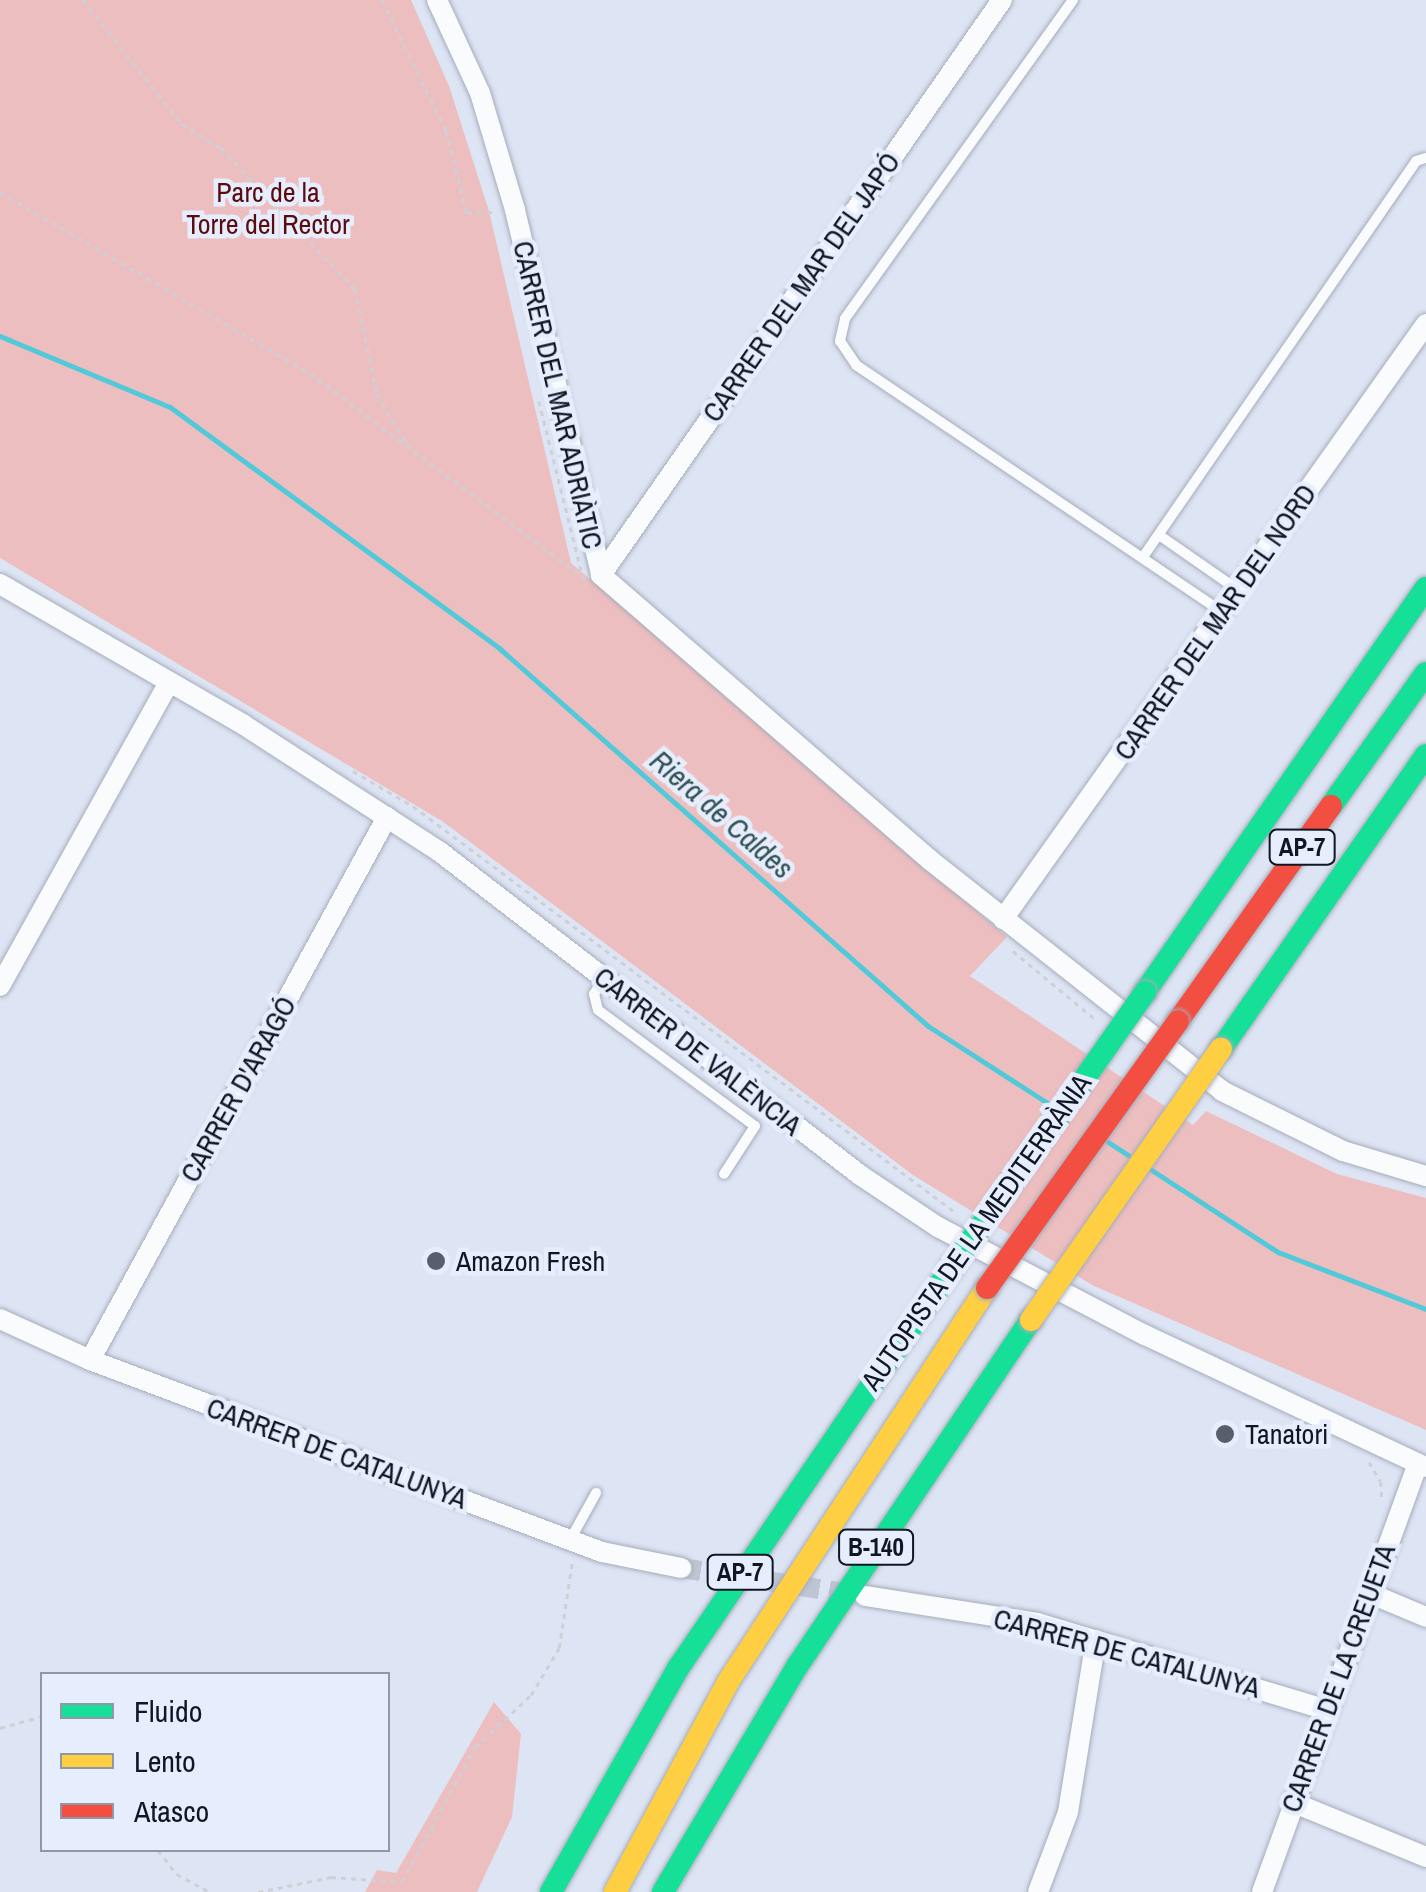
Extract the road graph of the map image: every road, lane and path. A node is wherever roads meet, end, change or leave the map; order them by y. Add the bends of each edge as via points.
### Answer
1 (83, 0) edge
2 (382, 0) edge
3 (438, 0) edge
4 (1002, 0) edge
5 (1074, 0) edge
6 (1426, 158) edge
7 (0, 192) edge
8 (491, 193) dead end
9 (1426, 324) edge
10 (535, 383) dead end
11 (410, 449) junction
12 (1159, 534) junction
13 (1143, 557) junction
14 (578, 573) junction
15 (0, 584) edge
16 (597, 584) junction
17 (1426, 588) edge
18 (1238, 590) junction
19 (1222, 612) junction
20 (1426, 673) edge
21 (169, 682) junction
22 (1426, 755) edge
23 (386, 817) junction
24 (1004, 918) junction
25 (1006, 946) dead end
26 (604, 979) junction
27 (0, 986) edge
28 (1097, 1020) dead end
29 (724, 1174) dead end
30 (1426, 1176) edge
31 (0, 1319) edge
32 (90, 1360) junction
33 (1422, 1466) edge
34 (596, 1493) dead end
35 (576, 1542) junction
36 (681, 1568) tunnel mouth
37 (1369, 1593) junction
38 (865, 1596) tunnel mouth
39 (1426, 1617) edge
40 (1096, 1640) junction
41 (1327, 1710) junction
42 (40, 1717) edge
43 (0, 1728) edge
44 (730, 1778) junction
45 (1292, 1802) junction
46 (160, 1852) edge
47 (1426, 1857) edge
48 (210, 1892) edge
49 (258, 1892) edge
50 (551, 1892) edge
51 (615, 1892) edge
52 (664, 1892) edge
53 (676, 1892) edge
54 (1038, 1892) edge
55 (1262, 1892) edge

1 - 11 path via 182,124 221,148 355,290 378,394
2 - 8 path via 446,130 467,213 497,212
3 - 16 street, CARRER DEL MAR ADRIÀTIC via 480,93 510,193
4 - 16 street, CARRER DEL MAR DEL JAPÓ
5 - 13 lane via 845,319 840,341 856,365
6 - 12 lane via 1416,161
7 - 11 path via 310,373
9 - 18 street, CARRER DEL MAR DEL NORD
10 - 14 path
11 - 14 path
12 - 13 lane
12 - 18 lane
13 - 19 lane
14 - 16 path
14 - 16 path
15 - 21 street, CARRER DE VALÈNCIA
16 - 24 street, CARRER DEL MAR ADRIÀTIC
17 - 50 highway, AUTOPISTA DE LA MEDITERRÀNIA / AP-7, bridge via 698,1637 634,1737
18 - 19 street, CARRER DEL MAR DEL NORD
19 - 24 street, CARRER DEL MAR DEL NORD
20 - 51 highway, AUTOPISTA DE LA MEDITERRÀNIA / AP-7, bridge via 987,1288 758,1633
21 - 23 street, CARRER DE VALÈNCIA
21 - 27 street
22 - 44 highway, B-140, bridge via 1031,1320
23 - 26 street, CARRER DE VALÈNCIA
23 - 32 street, CARRER D'ARAGÓ
24 - 30 street, CARRER DEL MAR ADRIÀTIC via 1222,1091 1343,1151
25 - 28 path
26 - 29 lane via 594,994 598,1010 755,1126
26 - 33 street, CARRER DE VALÈNCIA via 860,1175 938,1226
31 - 32 street, CARRER DE CATALUNYA
32 - 35 street, CARRER DE CATALUNYA
33 - 37 street, CARRER DE LA CREUETA
34 - 35 lane
35 - 36 street, CARRER DE CATALUNYA
35 - 49 path via 560,1648 531,1695 475,1747 450,1784 415,1868 402,1882 331,1878
37 - 39 street
37 - 41 street, CARRER DE LA CREUETA
38 - 40 street, CARRER DE CATALUNYA via 1037,1623
40 - 41 street, CARRER DE CATALUNYA
40 - 54 street via 1068,1812
41 - 45 street, CARRER DE LA CREUETA
42 - 43 path
44 - 52 highway
44 - 53 highway, B-140
45 - 47 street
45 - 55 street, CARRER DE LA CREUETA
46 - 48 path via 177,1874

